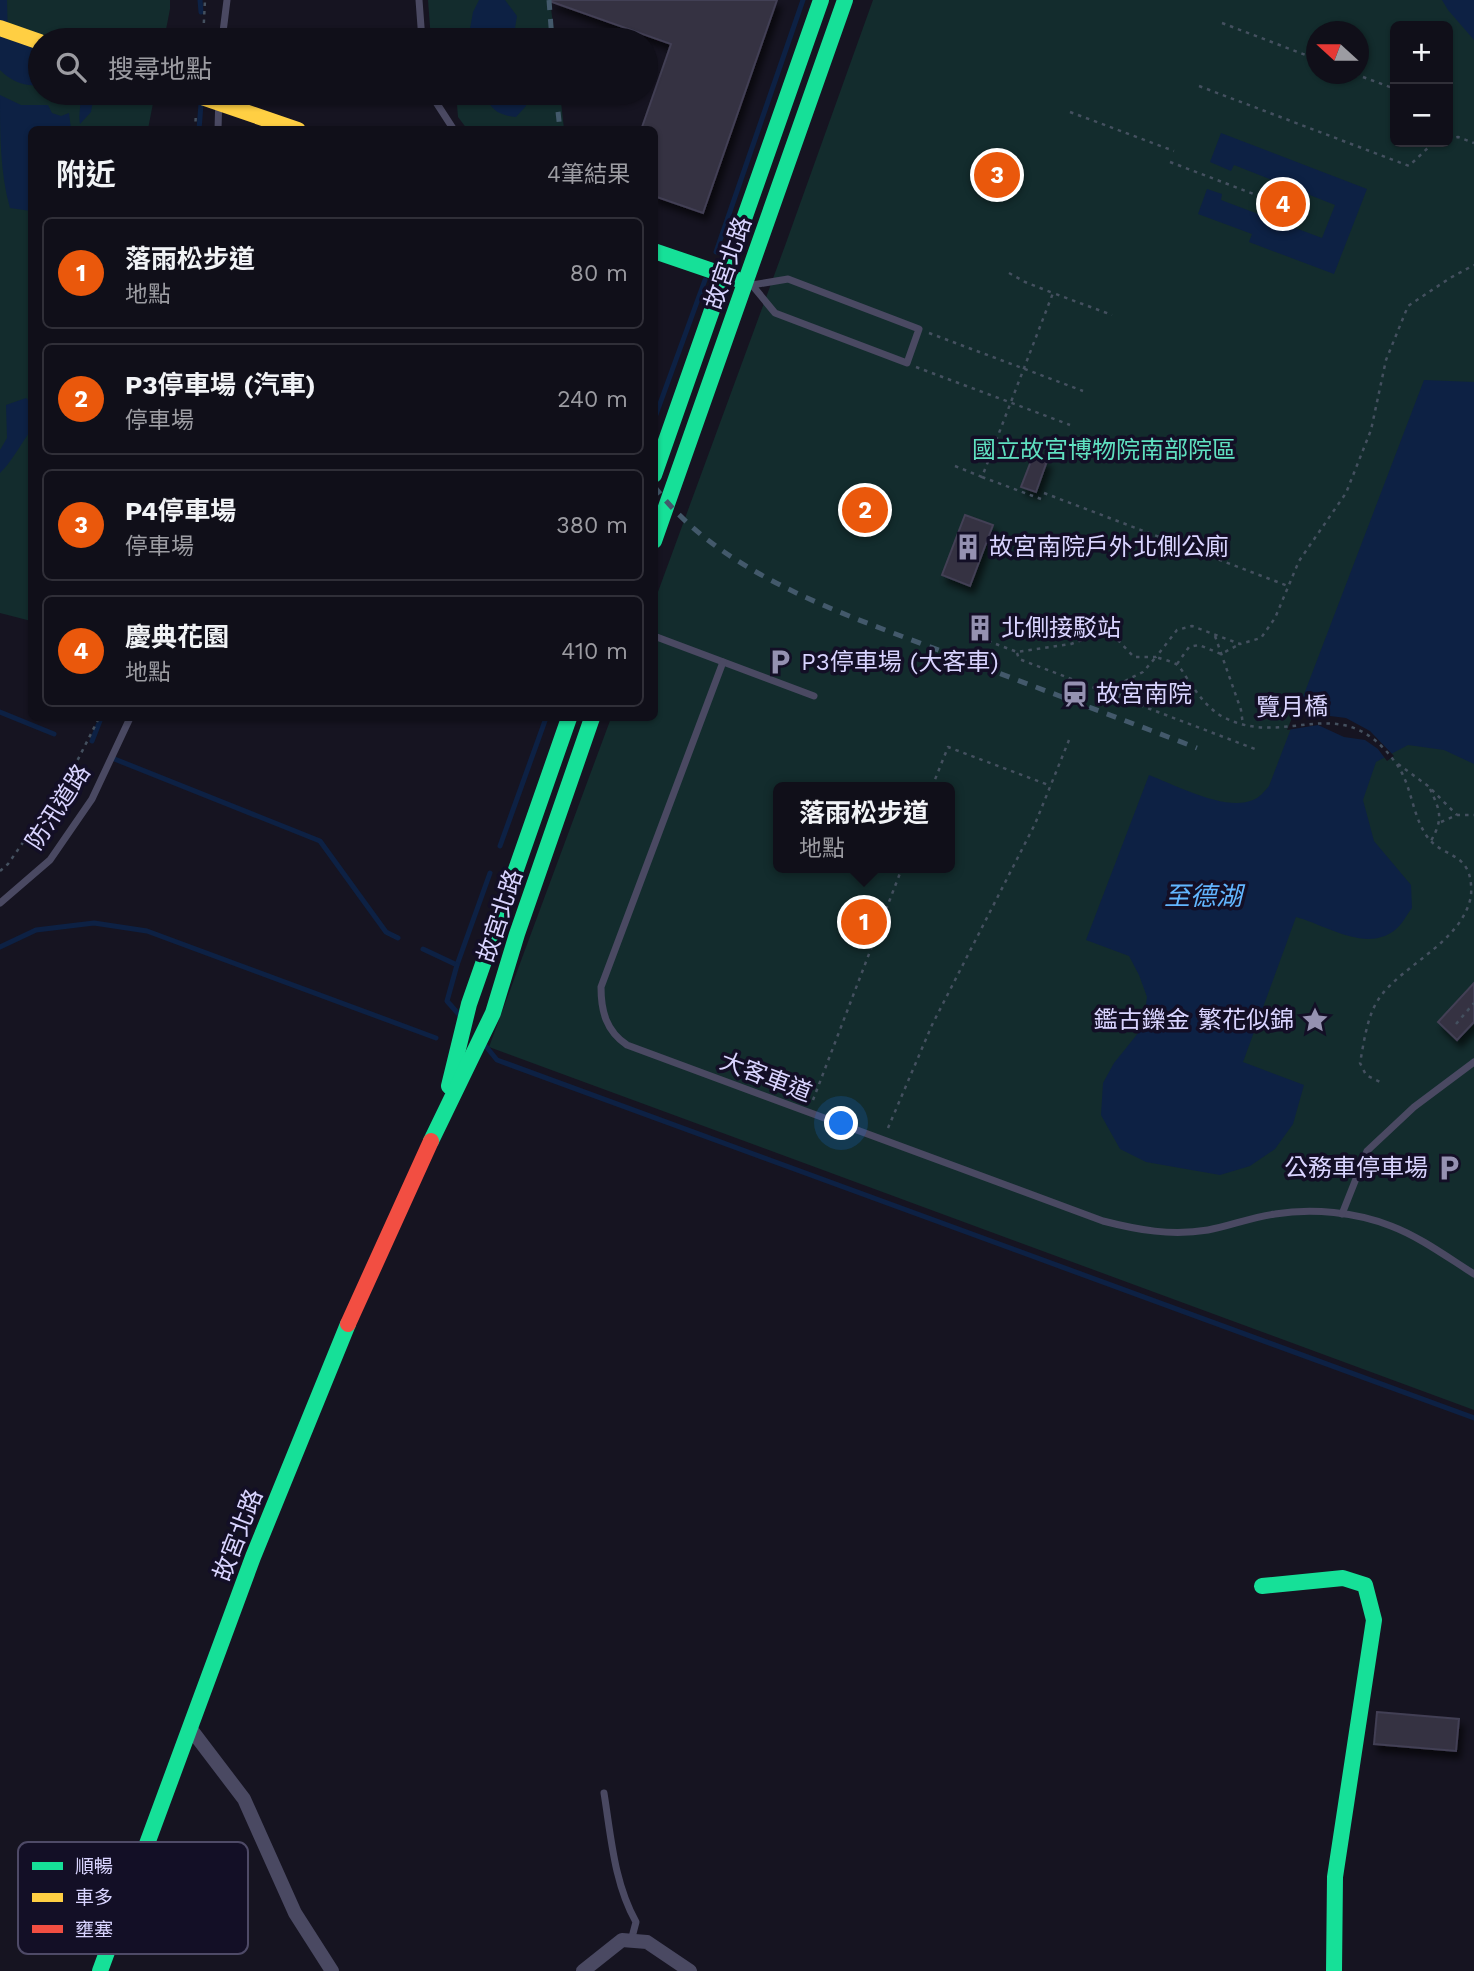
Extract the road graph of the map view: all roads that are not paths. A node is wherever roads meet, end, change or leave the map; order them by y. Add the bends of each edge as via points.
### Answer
1 (227, 0) edge
2 (419, 0) edge
3 (821, 0) edge
4 (845, 0) edge
5 (0, 28) edge
6 (224, 28) edge
7 (421, 28) edge
8 (28, 38) edge
9 (219, 105) edge
10 (236, 105) edge
11 (438, 105) edge
12 (218, 126) edge
13 (288, 126) edge
14 (451, 126) edge
15 (658, 252) edge
16 (725, 275) junction
17 (749, 284) junction
18 (658, 464) edge
19 (658, 530) edge
20 (658, 638) edge
21 (723, 662) junction
22 (814, 696) dead end
23 (129, 721) edge
24 (568, 721) edge
25 (591, 721) edge
26 (0, 903) edge
27 (1474, 1062) edge
28 (439, 1124) junction
29 (1342, 1214) junction
30 (1474, 1274) edge
31 (1262, 1586) dead end
32 (190, 1728) junction
33 (604, 1793) dead end
34 (148, 1842) edge
35 (631, 1941) junction
36 (106, 1954) edge
37 (100, 1971) edge
38 (332, 1971) edge
39 (583, 1971) edge
40 (690, 1971) edge
41 (1334, 1971) edge

1 - 6 lane
2 - 7 lane
3 - 16 street, 故宮北路
4 - 17 street, 故宮北路
5 - 8 street
9 - 12 lane
10 - 13 street
11 - 14 lane
15 - 16 street
16 - 17 street
16 - 18 street, 故宮北路
17 - 17 lane via 775,313 907,363 919,329 788,279
17 - 19 street, 故宮北路
20 - 21 lane
21 - 22 lane
21 - 29 lane, 大客車道 via 601,987 601,1006 615,1037 1089,1217 1158,1233 1209,1230 1275,1214
23 - 26 lane, 防汛道路 via 92,799 50,860
24 - 28 street, 故宮北路 via 470,1004
25 - 28 street, 故宮北路 via 493,1013
27 - 29 lane via 1414,1107 1367,1151
28 - 32 street, 故宮北路 via 340,1343
29 - 30 lane, 大客車道 via 1390,1226
31 - 41 street via 1343,1578 1365,1585 1374,1620 1335,1877
32 - 34 street, 故宮北路
32 - 38 street via 244,1799 295,1913
33 - 35 lane via 619,1881 636,1922
35 - 39 street via 622,1940
35 - 40 street via 647,1942
36 - 37 street, 故宮北路

